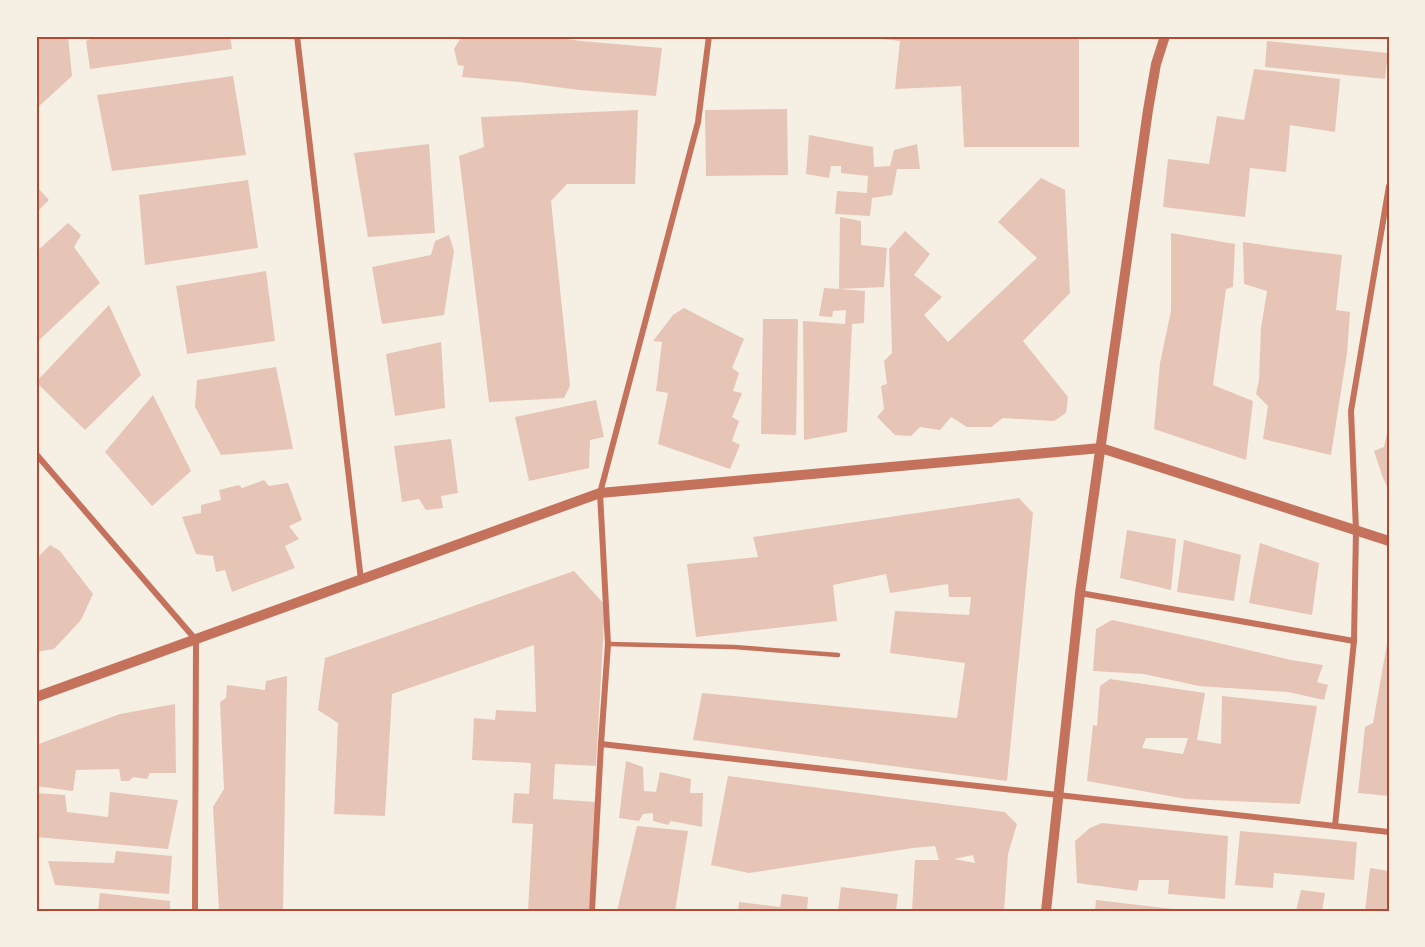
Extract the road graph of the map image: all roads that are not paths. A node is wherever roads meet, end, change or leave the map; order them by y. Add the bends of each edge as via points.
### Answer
1 (297, 36) edge
2 (708, 36) edge
3 (1156, 36) edge
4 (1165, 36) edge
5 (1156, 64) junction
6 (1389, 186) edge
7 (1101, 448) junction
8 (36, 454) edge
9 (600, 493) junction
10 (1356, 530) junction
11 (1389, 541) edge
12 (361, 579) junction
13 (1080, 593) junction
14 (196, 640) junction
15 (1354, 641) junction
16 (608, 644) junction
17 (838, 655) dead end
18 (36, 697) edge
19 (601, 744) junction
20 (1058, 795) junction
21 (1335, 826) junction
22 (1389, 832) edge
23 (195, 911) edge
24 (592, 911) edge
25 (1046, 911) edge

1 - 12 street
2 - 9 street via 698,123
3 - 5 street
4 - 5 street
5 - 7 street
6 - 10 street via 1351,411
7 - 9 street
7 - 10 street
7 - 13 street
8 - 14 street
9 - 12 street
9 - 16 street
10 - 11 street
10 - 15 street
12 - 14 street
13 - 15 street
13 - 20 street
14 - 18 street
14 - 23 street
15 - 21 street
16 - 17 lane via 734,647
16 - 19 street
19 - 20 street
19 - 24 street
20 - 21 street
20 - 25 street
21 - 22 street

